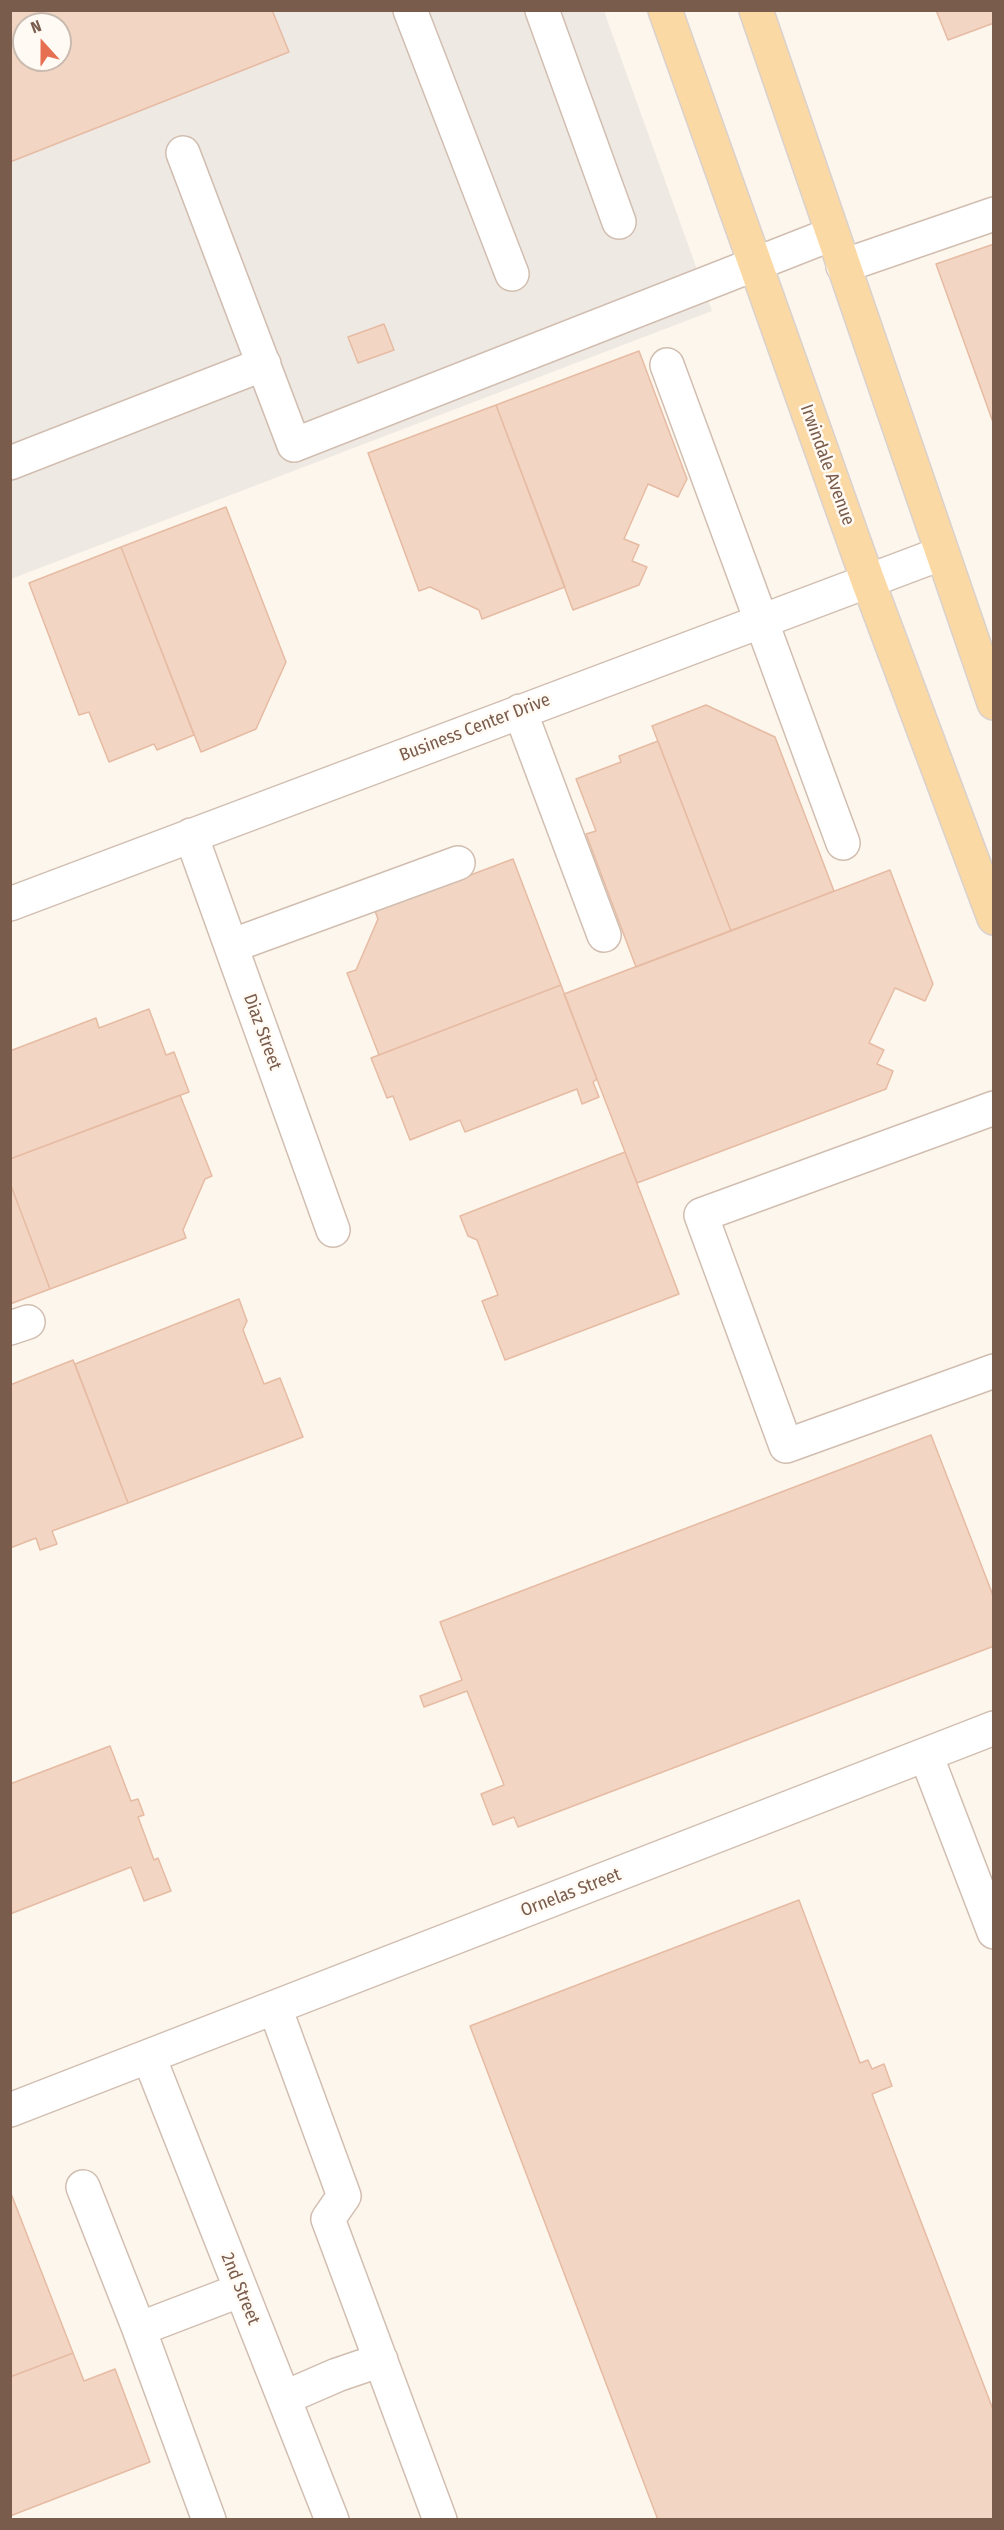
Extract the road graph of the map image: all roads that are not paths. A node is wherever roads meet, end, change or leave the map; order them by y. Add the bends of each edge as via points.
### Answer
1 (410, 10) edge
2 (542, 10) edge
3 (665, 10) edge
4 (756, 10) edge
5 (183, 153) dead end
6 (993, 214) edge
7 (619, 222) dead end
8 (832, 234) junction
9 (755, 262) junction
10 (843, 266) junction
11 (512, 274) dead end
12 (264, 364) junction
13 (667, 365) dead end
14 (10, 463) edge
15 (940, 554) junction
16 (868, 580) junction
17 (760, 621) junction
18 (993, 703) edge
19 (520, 711) junction
20 (191, 835) junction
21 (843, 843) dead end
22 (458, 863) dead end
23 (10, 904) edge
24 (993, 918) edge
25 (604, 935) dead end
26 (231, 946) junction
27 (993, 1108) edge
28 (333, 1230) dead end
29 (993, 1371) edge
30 (993, 1728) edge
31 (926, 1755) junction
32 (993, 1932) edge
33 (275, 2008) junction
34 (149, 2057) junction
35 (10, 2110) edge
36 (83, 2187) dead end
37 (241, 2290) junction
38 (139, 2329) junction
39 (381, 2360) junction
40 (284, 2398) junction
41 (209, 2520) edge
42 (332, 2520) edge
43 (440, 2520) edge

1 - 11 street
2 - 7 street
3 - 9 main road, Irwindale Avenue
4 - 8 main road
5 - 12 street
6 - 10 street
8 - 9 street
8 - 10 main road
9 - 12 street via 294,445
9 - 16 main road, Irwindale Avenue
10 - 15 main road
12 - 14 street
13 - 17 street
15 - 16 street, Business Center Drive
15 - 18 main road
16 - 17 street, Business Center Drive
16 - 24 main road, Irwindale Avenue
17 - 19 street, Business Center Drive
17 - 21 street
19 - 20 street, Business Center Drive
19 - 25 street
20 - 23 street, Business Center Drive
20 - 26 street, Diaz Street
22 - 26 street
26 - 28 street, Diaz Street
27 - 29 street via 701,1215 786,1446
30 - 31 street, Ornelas Street
31 - 32 street
31 - 33 street, Ornelas Street
33 - 34 street, Ornelas Street
33 - 39 street via 344,2196 328,2219
34 - 35 street, Ornelas Street
34 - 37 street, 2nd Street
36 - 38 street
37 - 38 street
37 - 40 street, 2nd Street
38 - 41 street
39 - 40 street
39 - 43 street
40 - 42 street, 2nd Street

